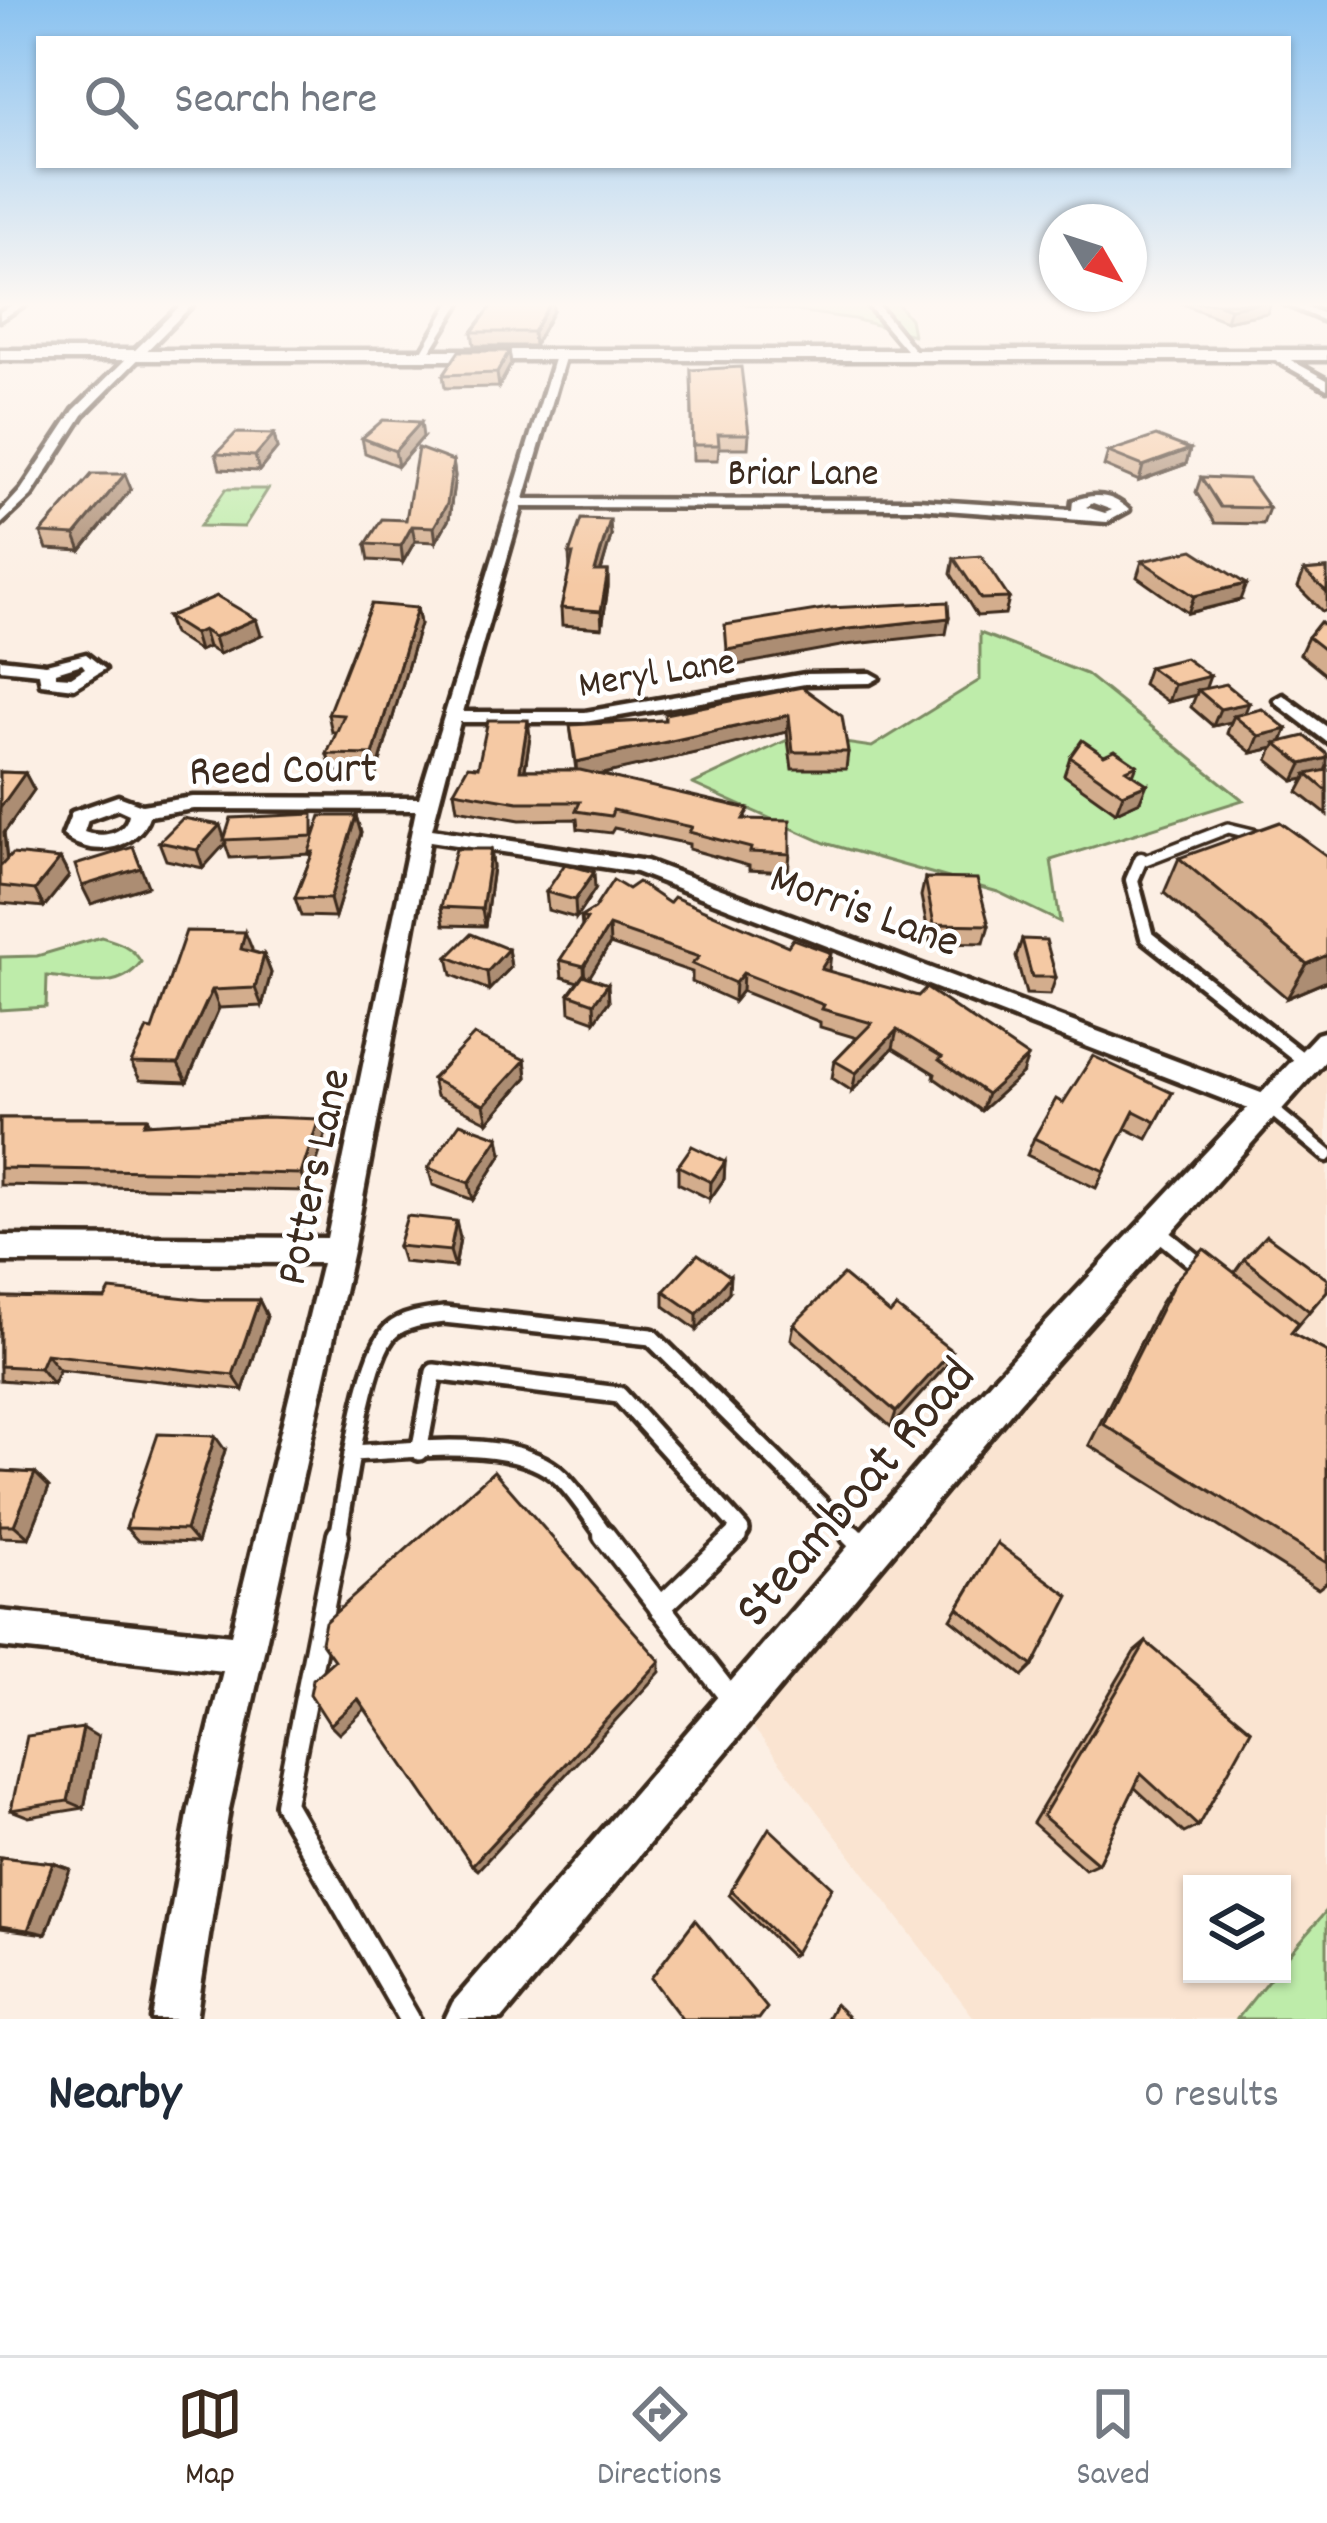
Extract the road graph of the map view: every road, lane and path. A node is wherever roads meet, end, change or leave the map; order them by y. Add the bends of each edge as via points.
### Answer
1 (93, 397) edge
2 (548, 397) edge
3 (518, 503) junction
4 (1088, 515) dead end
5 (0, 521) edge
6 (0, 664) edge
7 (48, 669) dead end
8 (870, 678) dead end
9 (1282, 700) dead end
10 (451, 717) junction
11 (1327, 736) edge
12 (427, 804) junction
13 (140, 811) dead end
14 (423, 834) junction
15 (1279, 846) edge
16 (1317, 1052) edge
17 (1268, 1106) junction
18 (1327, 1155) edge
19 (1155, 1229) junction
20 (0, 1249) edge
21 (339, 1251) junction
22 (1223, 1285) edge
23 (419, 1452) junction
24 (352, 1453) junction
25 (868, 1552) junction
26 (660, 1608) junction
27 (0, 1629) edge
28 (245, 1654) junction
29 (737, 1706) junction
30 (174, 2019) edge
31 (409, 2019) edge
32 (470, 2019) edge

1 - 5 street
2 - 3 street, Potters Lane
3 - 4 street, Briar Lane via 918,504
3 - 10 street, Potters Lane
6 - 7 street
8 - 10 street, Meryl Lane via 805,679 584,717
9 - 11 street
10 - 12 street, Potters Lane
12 - 13 street, Reed Court via 193,802
12 - 14 street, Potters Lane
14 - 17 street, Morris Lane via 640,866
14 - 21 street, Potters Lane
15 - 16 lane via 1228,827 1141,859 1132,880 1147,938
16 - 17 street, Steamboat Road
17 - 18 lane
17 - 19 street, Steamboat Road
19 - 22 lane
19 - 25 street, Steamboat Road
20 - 21 street
21 - 28 street, Potters Lane
23 - 24 lane
23 - 26 lane via 532,1456 559,1476
23 - 26 lane via 434,1372 619,1395 741,1530
24 - 25 lane via 371,1369 390,1332 416,1319 651,1337
24 - 31 lane via 285,1804
25 - 29 street, Steamboat Road
26 - 29 lane
27 - 28 street
28 - 30 street, Potters Lane
29 - 32 street, Steamboat Road

